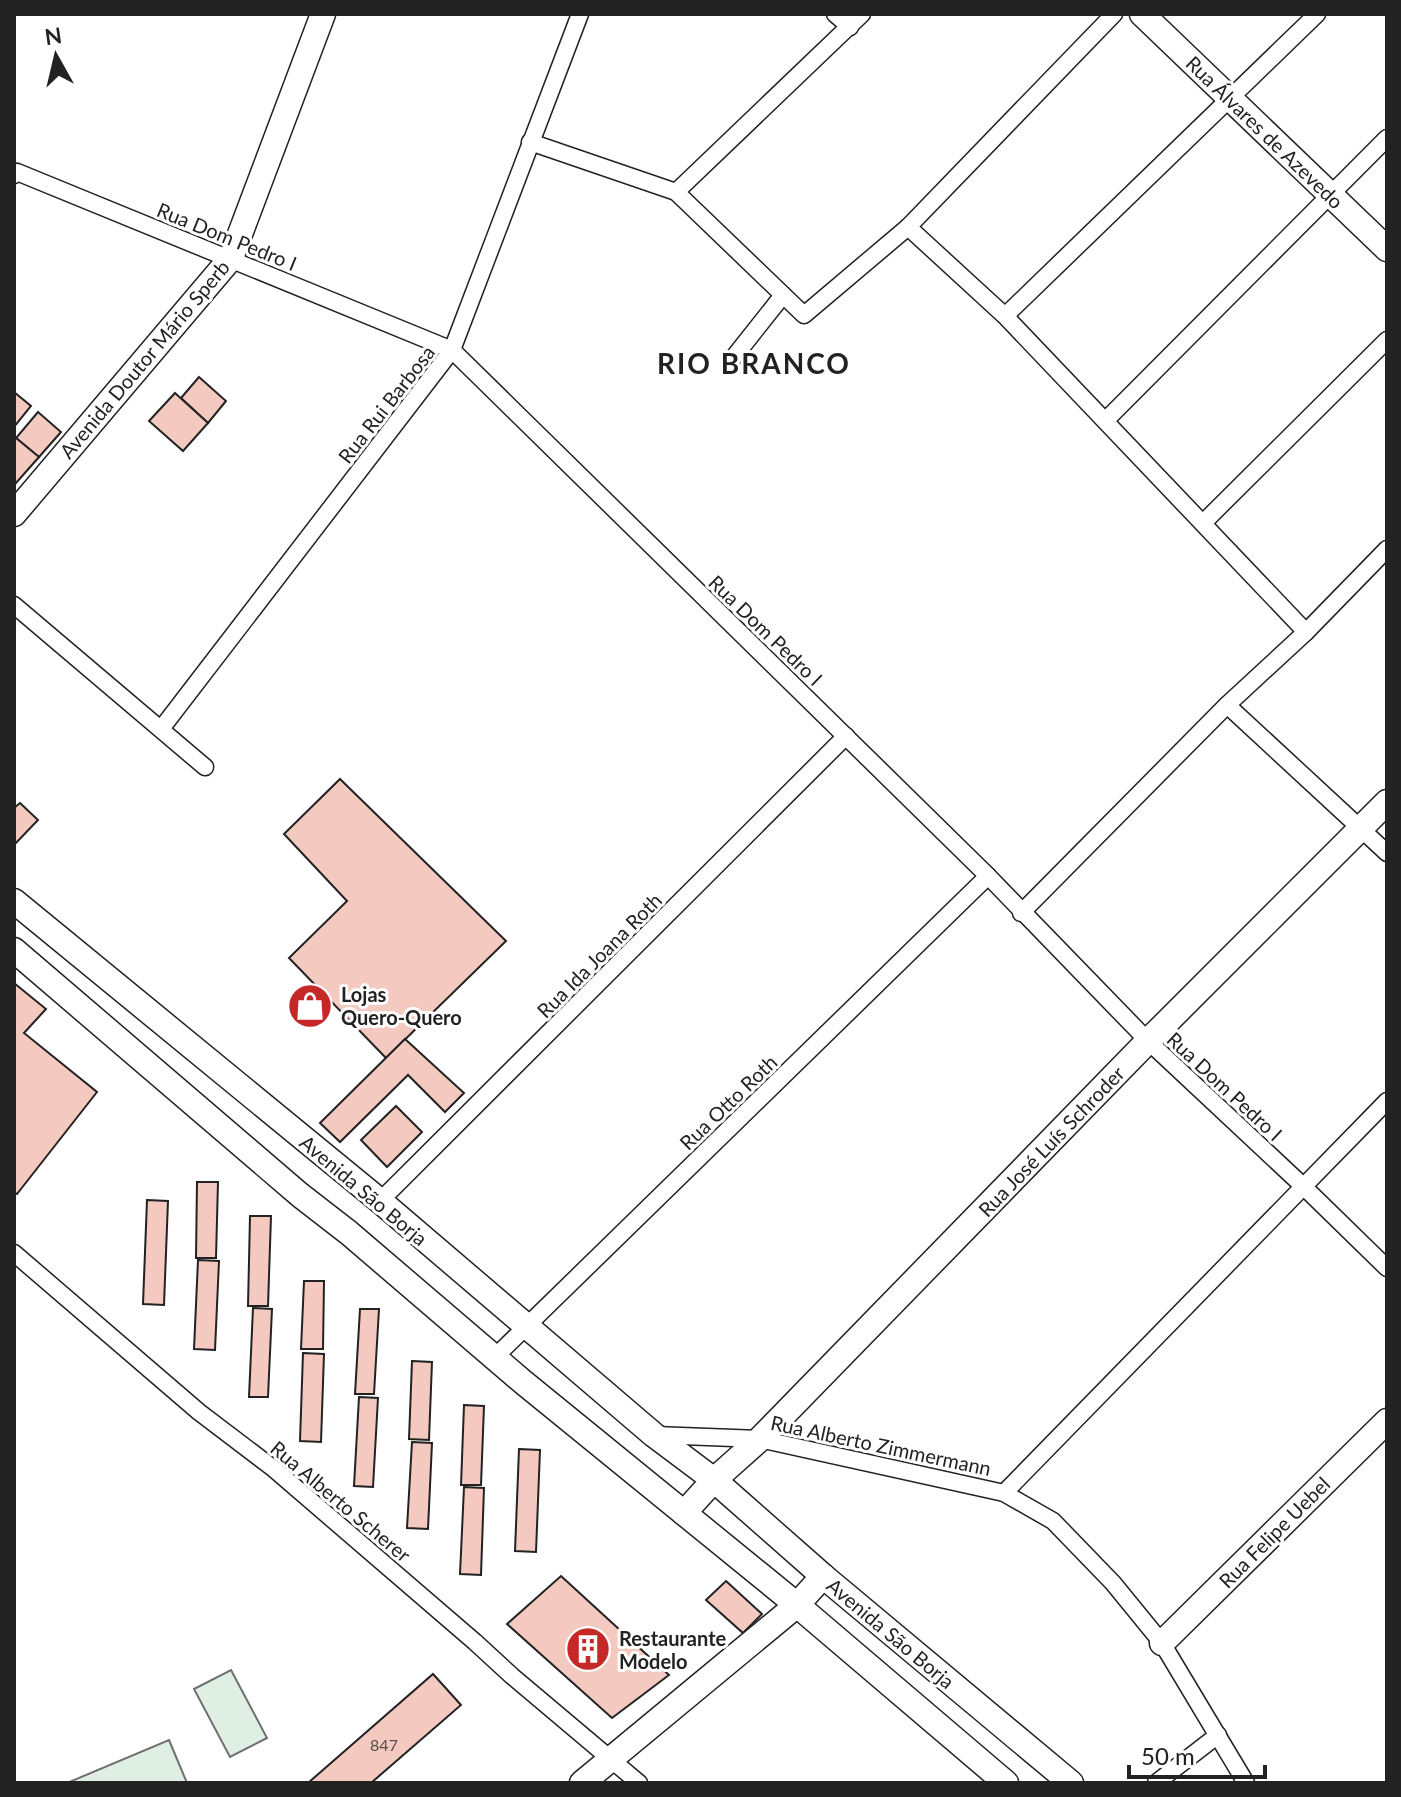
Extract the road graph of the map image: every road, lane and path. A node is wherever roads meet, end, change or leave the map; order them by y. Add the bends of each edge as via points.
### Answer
1 (323, 14) edge
2 (580, 14) edge
3 (835, 14) edge
4 (862, 14) edge
5 (1114, 14) edge
6 (1142, 14) edge
7 (1317, 14) edge
8 (850, 27) junction
9 (1229, 99) junction
10 (1387, 138) edge
11 (530, 142) junction
12 (15, 174) edge
13 (676, 192) junction
14 (1331, 194) junction
15 (908, 227) junction
16 (1387, 249) edge
17 (231, 258) junction
18 (783, 295) junction
19 (1005, 316) junction
20 (1387, 340) edge
21 (452, 350) junction
22 (730, 362) dead end
23 (1106, 420) junction
24 (14, 514) edge
25 (1203, 523) junction
26 (1387, 549) edge
27 (14, 605) edge
28 (1306, 632) junction
29 (1227, 705) junction
30 (161, 729) junction
31 (846, 736) junction
32 (205, 767) dead end
33 (1387, 802) edge
34 (1361, 827) junction
35 (1387, 853) edge
36 (988, 876) junction
37 (14, 901) edge
38 (1021, 913) junction
39 (14, 950) edge
40 (1148, 1041) junction
41 (1387, 1101) edge
42 (1303, 1186) junction
43 (380, 1201) junction
44 (14, 1253) edge
45 (1387, 1268) edge
46 (526, 1328) junction
47 (495, 1357) junction
48 (1387, 1421) edge
49 (654, 1435) junction
50 (760, 1439) junction
51 (714, 1480) junction
52 (1004, 1493) junction
53 (684, 1513) junction
54 (823, 1576) junction
55 (797, 1605) junction
56 (1162, 1643) junction
57 (1218, 1735) junction
58 (610, 1759) junction
59 (582, 1783) edge
60 (639, 1783) edge
61 (1006, 1783) edge
62 (1071, 1783) edge
63 (1156, 1783) edge
64 (1246, 1783) edge

1 - 17 main road, Avenida Doutor Mário Sperb
2 - 11 street, Rua Rui Barbosa
3 - 8 street
4 - 8 street
5 - 15 street
6 - 9 main road, Rua Álvares de Azevedo
7 - 9 street
8 - 13 street
9 - 14 main road, Rua Álvares de Azevedo
9 - 19 street
10 - 14 street
11 - 13 street
11 - 21 street, Rua Rui Barbosa
12 - 17 street, Rua Dom Pedro I
13 - 18 street
14 - 16 main road, Rua Álvares de Azevedo
14 - 23 street
15 - 18 street via 804,315
15 - 19 street
17 - 21 street, Rua Dom Pedro I
17 - 24 main road, Avenida Doutor Mário Sperb
18 - 22 street
19 - 23 street
20 - 25 street
21 - 30 street, Rua Rui Barbosa
21 - 31 street, Rua Dom Pedro I
23 - 25 street
25 - 28 street
26 - 28 street
27 - 30 street
28 - 29 street
29 - 34 street
29 - 38 street
30 - 32 street
31 - 36 street, Rua Dom Pedro I
31 - 43 street, Rua Ida Joana Roth
33 - 34 main road, Rua José Luís Schroder
34 - 35 street
34 - 40 main road, Rua José Luís Schroder
36 - 38 street, Rua Dom Pedro I
36 - 46 street, Rua Otto Roth
37 - 43 main road, Avenida São Borja
38 - 40 street, Rua Dom Pedro I
39 - 47 main road, Avenida São Borja
40 - 42 street, Rua Dom Pedro I
40 - 50 main road, Rua José Luís Schroder
41 - 42 street
42 - 45 street, Rua Dom Pedro I
42 - 52 street
43 - 46 main road, Avenida São Borja
44 - 58 street, Rua Alberto Scherer
46 - 47 street, Rua Otto Roth
46 - 49 main road, Avenida São Borja
47 - 53 main road, Avenida São Borja
48 - 56 main road, Rua Felipe Uebel
49 - 50 street, Rua Alberto Zimmermann
49 - 51 main road, Avenida São Borja
50 - 51 main road, Rua José Luís Schroder
50 - 52 street, Rua Alberto Zimmermann
51 - 53 main road
51 - 54 main road, Avenida São Borja
52 - 56 street, Rua Alberto Zimmermann via 1053,1521
53 - 55 main road, Avenida São Borja
54 - 55 main road
54 - 62 main road, Avenida São Borja
55 - 58 main road
55 - 61 main road, Avenida São Borja
56 - 57 street, Rua Alberto Zimmermann
57 - 63 street
57 - 64 street, Rua Alberto Zimmermann
58 - 59 main road
58 - 60 street, Rua Alberto Scherer

